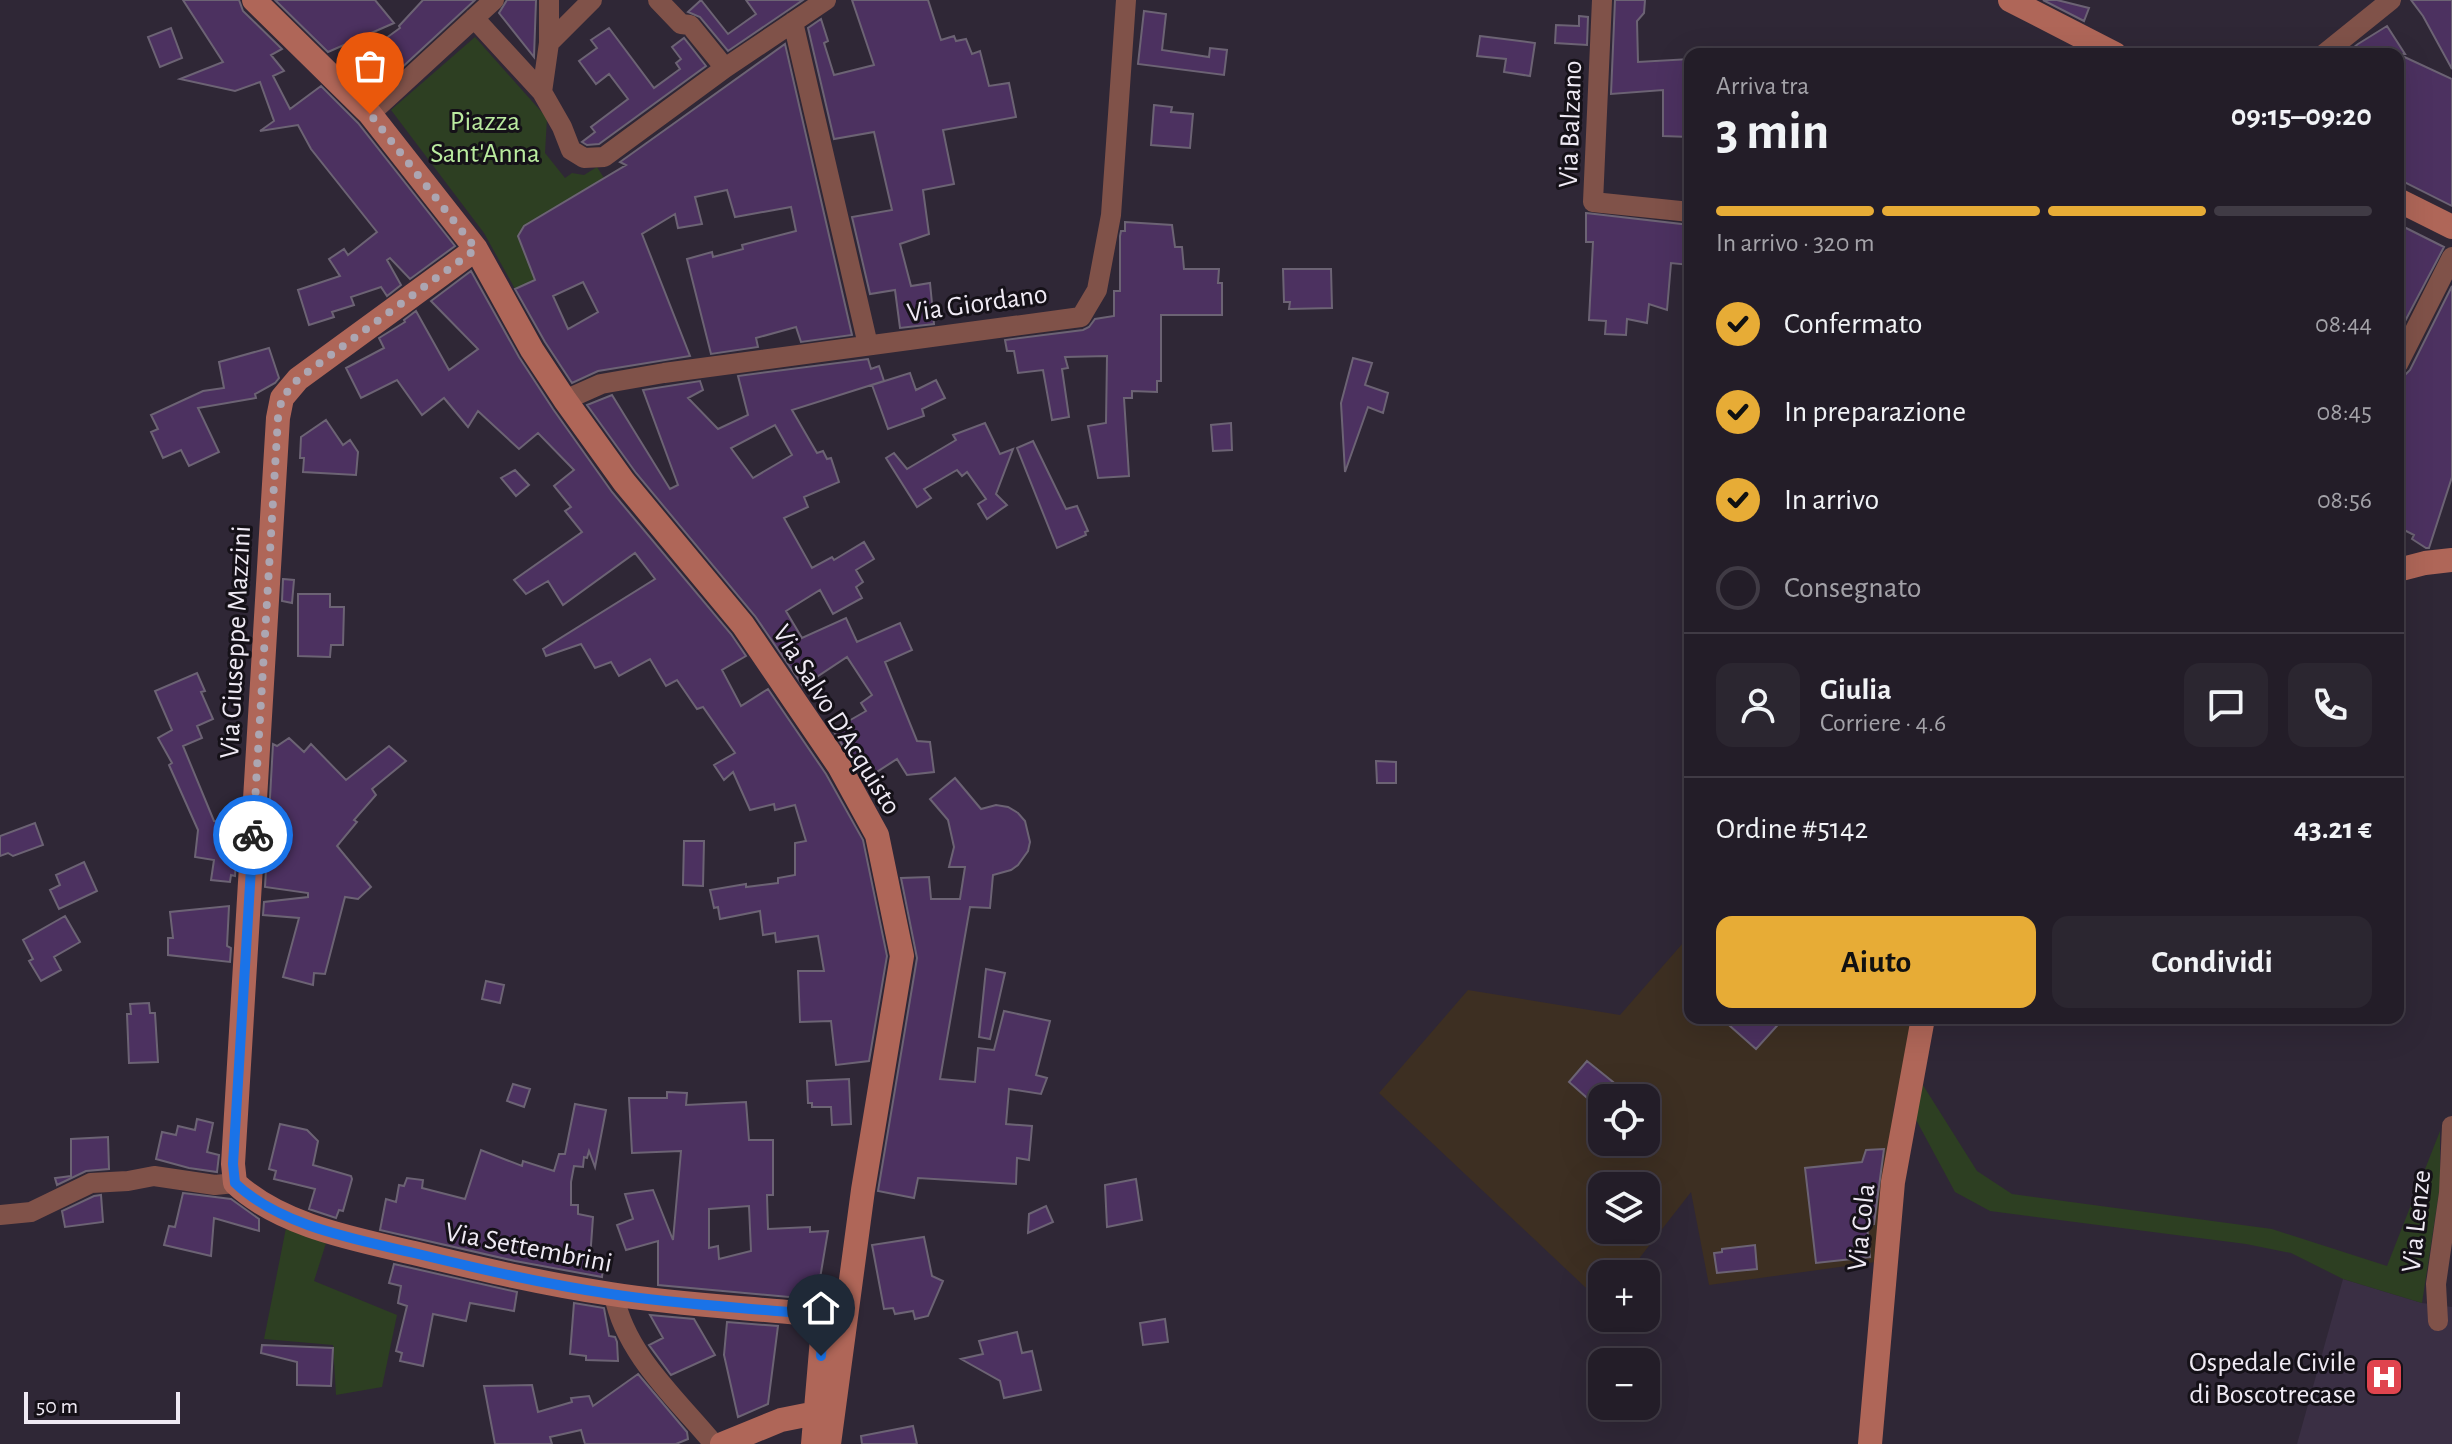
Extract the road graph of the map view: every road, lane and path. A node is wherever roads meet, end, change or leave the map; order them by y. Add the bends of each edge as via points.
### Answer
1 (254, 0) edge
2 (494, 0) edge
3 (549, 0) edge
4 (592, 0) edge
5 (658, 0) edge
6 (826, 0) edge
7 (1126, 0) edge
8 (1602, 0) edge
9 (2010, 0) edge
10 (2391, 0) edge
11 (474, 18) junction
12 (793, 22) junction
13 (549, 43) junction
14 (2103, 48) edge
15 (2331, 48) edge
16 (725, 68) junction
17 (542, 92) junction
18 (370, 114) junction
19 (2404, 203) edge
20 (1684, 211) edge
21 (2452, 227) edge
22 (476, 249) junction
23 (2452, 257) edge
24 (868, 345) junction
25 (2404, 352) edge
26 (565, 400) junction
27 (2452, 560) edge
28 (2404, 568) edge
29 (1922, 1024) edge
30 (883, 1065) junction
31 (2452, 1126) edge
32 (235, 1183) junction
33 (0, 1215) edge
34 (614, 1295) junction
35 (2438, 1321) dead end
36 (823, 1327) junction
37 (816, 1413) junction
38 (714, 1444) edge
39 (722, 1444) edge
40 (813, 1444) edge
41 (829, 1444) edge
42 (1870, 1444) edge

1 - 18 street, Via Salvo D'Acquisto
2 - 11 street
3 - 13 street
4 - 13 street
5 - 16 street via 681,24 690,25
6 - 12 street
7 - 24 street, Via Giordano via 1111,215 1097,290 1081,317
8 - 20 street, Via Balzano via 1593,202
9 - 14 street
10 - 15 street
11 - 17 street
11 - 18 street
12 - 16 street
12 - 24 street
13 - 17 street
16 - 17 street via 604,157 584,158 571,150
18 - 22 street, Via Salvo D'Acquisto
19 - 21 street
22 - 26 street, Via Salvo D'Acquisto
22 - 32 street, Via Giuseppe Mazzini via 298,379 282,398
23 - 25 street
24 - 26 street, Via Giordano via 601,384
26 - 30 street, Via Salvo D'Acquisto via 624,482 743,625 839,766 877,835 902,956
27 - 28 street
29 - 42 street, Via Cola via 1893,1182
30 - 36 street via 863,1117 840,1303 831,1325
30 - 41 street, Via Salvo D'Acquisto
31 - 35 street, Via Lenze via 2436,1284
32 - 33 street via 154,1176 91,1183 31,1212
32 - 34 street, Via Settembrini via 306,1224 343,1236
34 - 36 street, Via Settembrini via 799,1313
34 - 38 street via 643,1361
36 - 37 street
37 - 39 street via 781,1420
37 - 40 street

